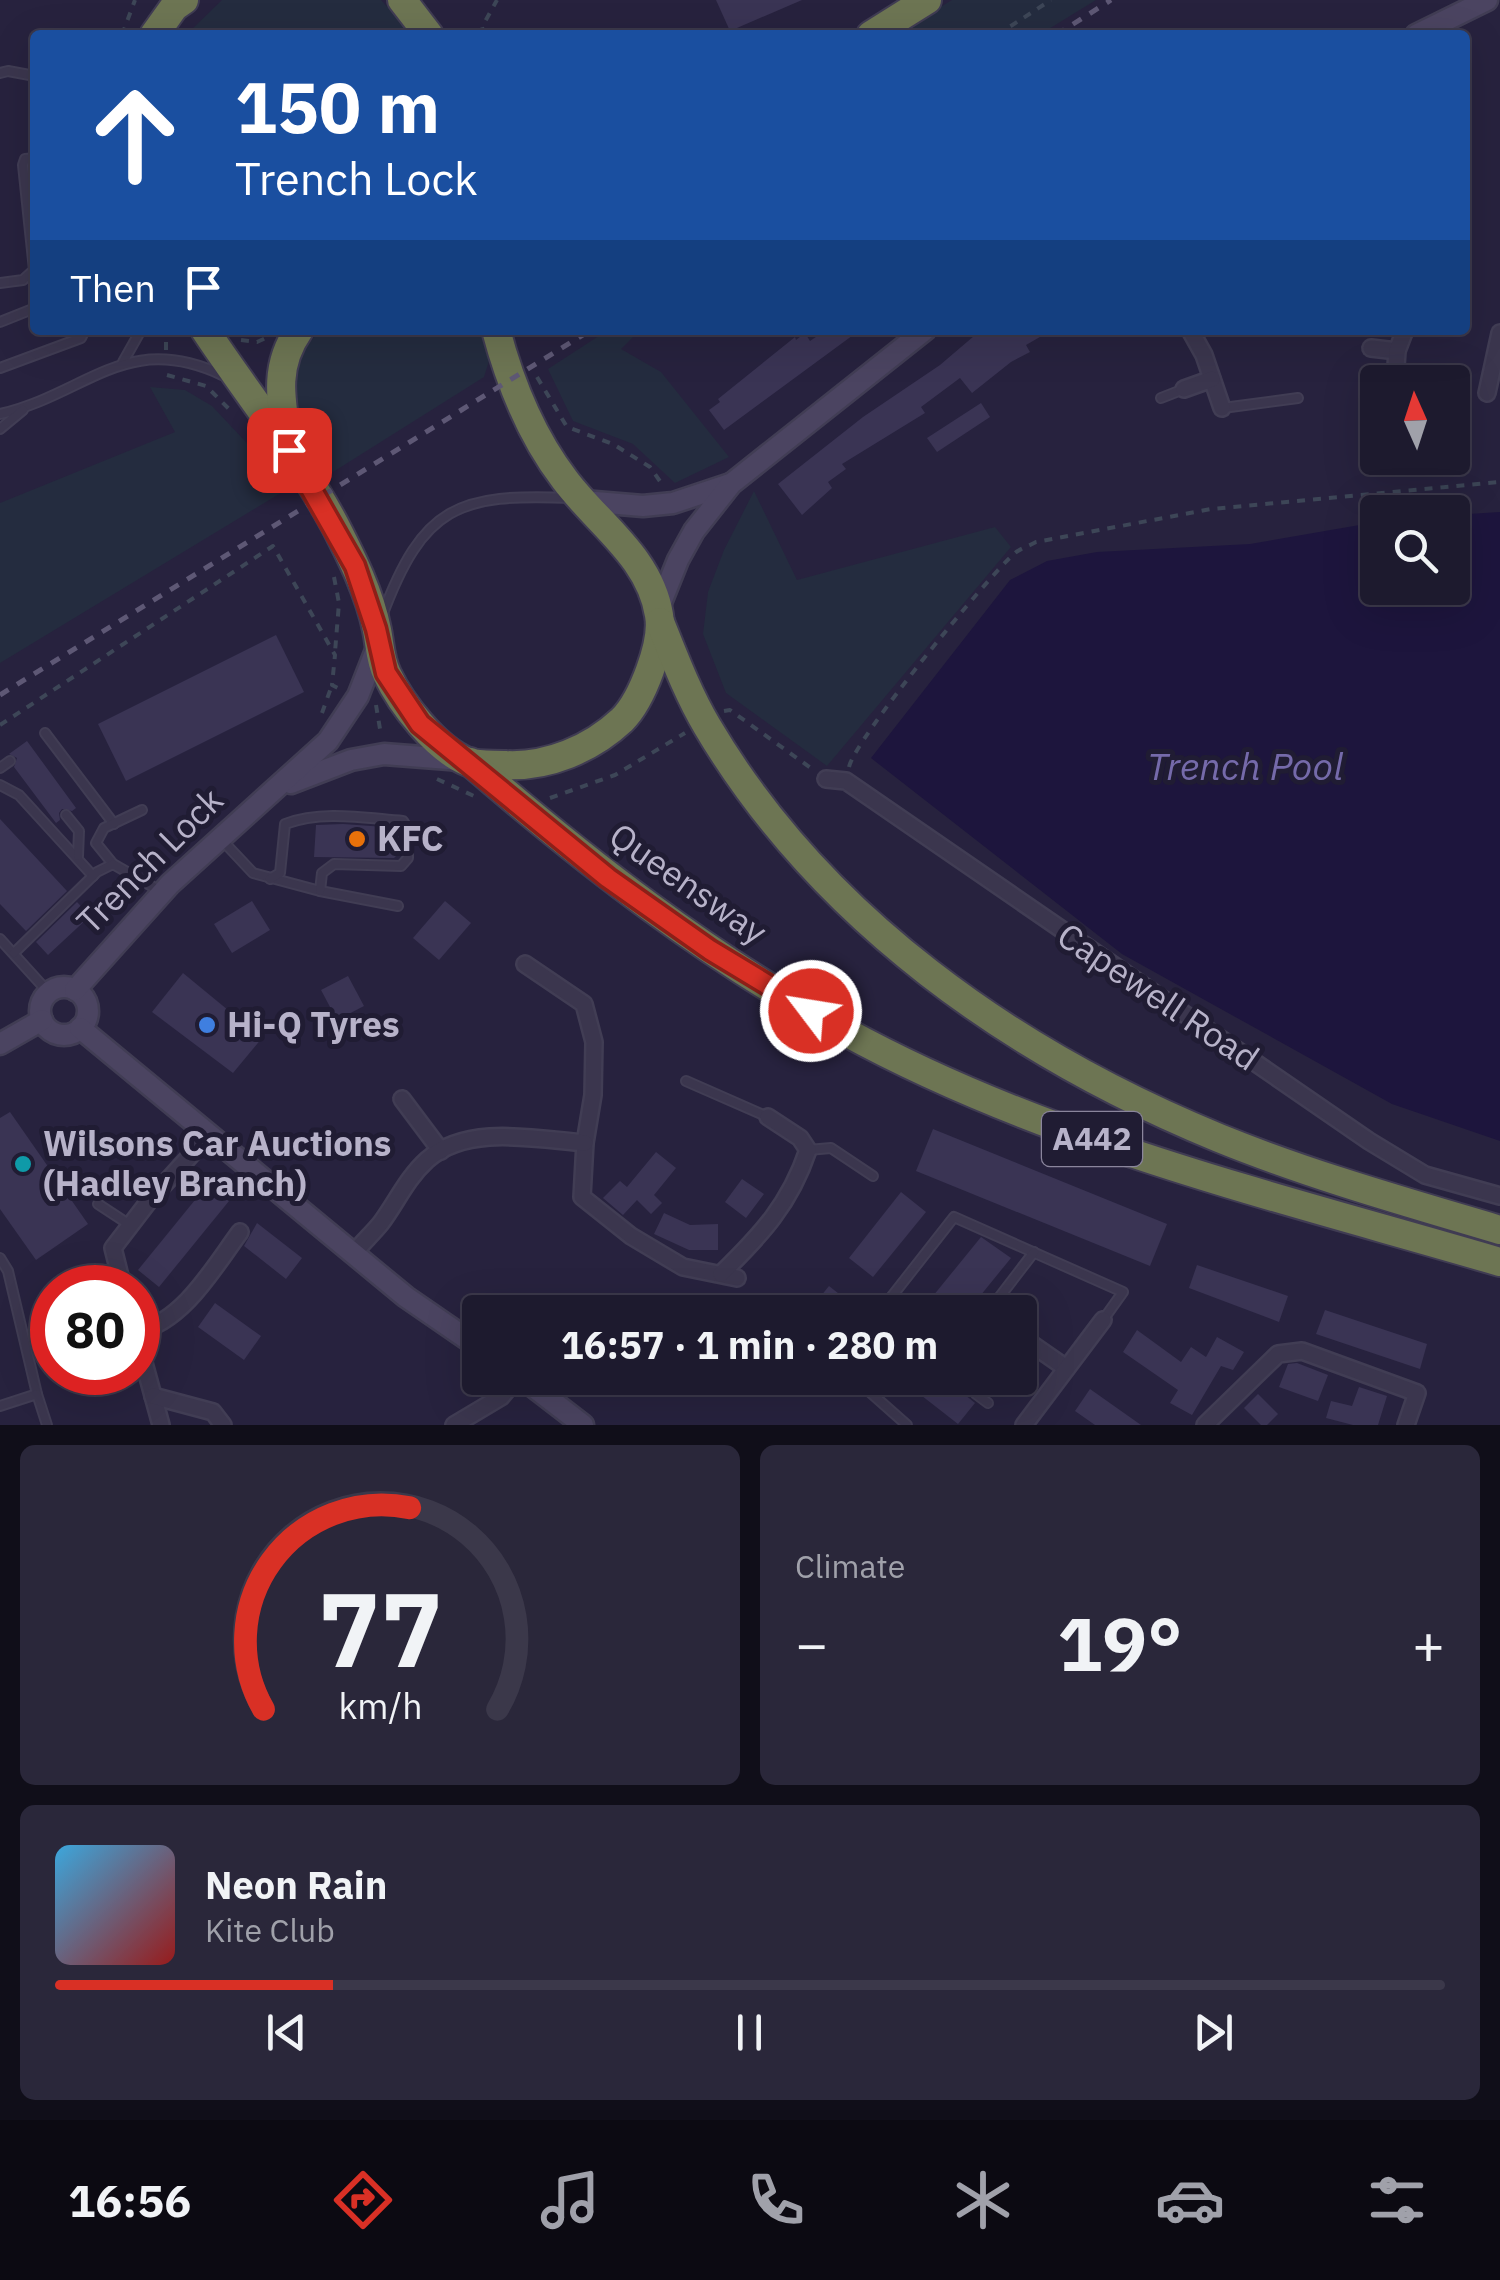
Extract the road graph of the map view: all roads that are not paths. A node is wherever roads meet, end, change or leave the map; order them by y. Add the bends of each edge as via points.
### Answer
1 (184, 0) edge
2 (402, 0) edge
3 (927, 0) edge
4 (1487, 0) edge
5 (158, 30) edge
6 (425, 30) edge
7 (879, 30) edge
8 (1426, 30) edge
9 (0, 73) edge
10 (30, 75) edge
11 (30, 158) edge
12 (30, 228) edge
13 (30, 280) edge
14 (0, 283) edge
15 (30, 310) edge
16 (0, 322) edge
17 (1500, 333) edge
18 (83, 335) edge
19 (139, 335) edge
20 (207, 335) edge
21 (296, 335) edge
22 (497, 335) edge
23 (920, 335) edge
24 (1193, 335) edge
25 (1402, 335) edge
26 (1372, 348) dead end
27 (1397, 351) junction
28 (123, 362) junction
29 (1396, 365) edge
30 (0, 368) edge
31 (1212, 379) junction
32 (240, 383) junction
33 (1184, 389) joint
34 (1487, 393) dead end
35 (1161, 398) dead end
36 (1298, 398) dead end
37 (27, 408) junction
38 (1222, 408) joint
39 (0, 414) edge
40 (0, 428) edge
41 (289, 450) junction
42 (732, 484) junction
43 (581, 499) junction
44 (659, 615) junction
45 (377, 637) junction
46 (45, 734) dead end
47 (10, 761) dead end
48 (468, 762) junction
49 (0, 768) edge
50 (826, 779) road end
51 (0, 785) edge
52 (280, 788) junction
53 (142, 810) dead end
54 (66, 816) dead end
55 (114, 824) junction
56 (222, 840) junction
57 (78, 858) junction
58 (113, 864) junction
59 (93, 876) junction
60 (270, 879) junction
61 (162, 892) junction
62 (320, 892) junction
63 (398, 906) dead end
64 (0, 939) edge
65 (14, 953) junction
66 (525, 964) dead end
67 (76, 990) junction
68 (49, 993) junction
69 (42, 1020) junction
70 (80, 1028) junction
71 (0, 1044) edge
72 (686, 1082) dead end
73 (402, 1099) dead end
74 (768, 1117) joint
75 (210, 1134) junction
76 (584, 1143) junction
77 (808, 1150) junction
78 (441, 1151) junction
79 (873, 1176) dead end
80 (1500, 1196) edge
81 (98, 1204) dead end
82 (130, 1225) junction
83 (1500, 1230) edge
84 (240, 1232) dead end
85 (355, 1252) junction
86 (1034, 1252) junction
87 (0, 1258) edge
88 (1500, 1262) edge
89 (117, 1265) edge
90 (893, 1295) edge
91 (1001, 1295) edge
92 (1103, 1320) joint
93 (160, 1321) edge
94 (462, 1336) edge
95 (1037, 1348) edge
96 (30, 1365) edge
97 (1066, 1368) junction
98 (34, 1395) edge
99 (37, 1395) edge
100 (503, 1395) edge
101 (543, 1395) edge
102 (873, 1395) edge
103 (977, 1395) edge
104 (153, 1396) joint
105 (988, 1403) dead end
106 (0, 1406) edge
107 (47, 1425) edge
108 (161, 1425) edge
109 (223, 1425) edge
110 (454, 1425) edge
111 (584, 1425) edge
112 (907, 1425) edge
113 (1024, 1425) edge
114 (1204, 1425) edge
115 (1406, 1425) edge

1 - 5 highway
2 - 6 highway
3 - 7 highway
4 - 8 street
9 - 10 lane
11 - 12 lane via 24,165
13 - 14 lane
15 - 16 lane
17 - 34 street
18 - 30 lane
19 - 28 lane
20 - 32 highway, A442
21 - 41 highway via 279,375
22 - 43 highway, A442 via 535,432
23 - 42 street
24 - 31 street
25 - 27 street
26 - 27 street
27 - 29 street
28 - 32 lane via 166,357
28 - 37 lane
31 - 33 street
31 - 38 street
32 - 41 highway, A442
33 - 35 lane
36 - 38 lane
37 - 39 lane
37 - 40 lane
41 - 45 highway, A442 via 355,566
42 - 43 street via 673,503
42 - 44 street via 694,531
43 - 44 highway, A442 via 630,554
43 - 45 lane via 485,499 430,526 394,582
44 - 48 highway via 642,690 624,718 586,747 552,761
44 - 83 highway, A442 via 776,825 902,952 996,1022 1117,1092 1220,1138
45 - 48 highway, A442 via 386,673 420,724
45 - 52 street, Trench Lock via 358,696 328,741
46 - 55 lane
47 - 49 lane
48 - 52 street via 384,754
48 - 88 highway, Queensway / A442 via 608,878 710,950 845,1032 950,1083 1078,1134
50 - 80 street, Capewell Road via 846,781 1369,1142 1426,1175
51 - 57 lane
52 - 56 street, Trench Lock
53 - 55 lane
54 - 57 lane via 79,831
55 - 58 lane via 96,843
56 - 60 lane via 253,873
56 - 61 street, Trench Lock
57 - 59 lane
58 - 59 lane
58 - 61 lane
59 - 65 lane
60 - 62 lane
60 - 62 lane via 280,872 289,821 402,821 408,829 402,866 334,864 322,874
61 - 67 street, Trench Lock
62 - 63 lane
64 - 65 lane
65 - 68 lane
66 - 76 street via 584,1004 594,1042
67 - 68 street
67 - 70 street via 88,1008
68 - 69 street
69 - 70 street via 59,1034
69 - 71 street
70 - 75 street
72 - 74 lane
73 - 78 street
74 - 77 street
75 - 82 street
75 - 85 street
76 - 77 street via 582,1197 683,1266 729,1276 796,1185
76 - 78 street via 501,1134
77 - 79 lane via 831,1148
78 - 85 street
81 - 82 lane
82 - 89 street via 113,1248
84 - 93 street
85 - 94 street
86 - 90 lane via 954,1217
86 - 91 lane
86 - 92 lane via 1123,1292
87 - 96 lane
92 - 97 street
95 - 97 street
97 - 113 street
98 - 106 lane
99 - 107 lane
100 - 110 street
101 - 111 street
102 - 112 lane
103 - 105 lane
104 - 108 street
104 - 109 street via 213,1412
114 - 115 street via 1278,1354 1302,1351 1417,1393

